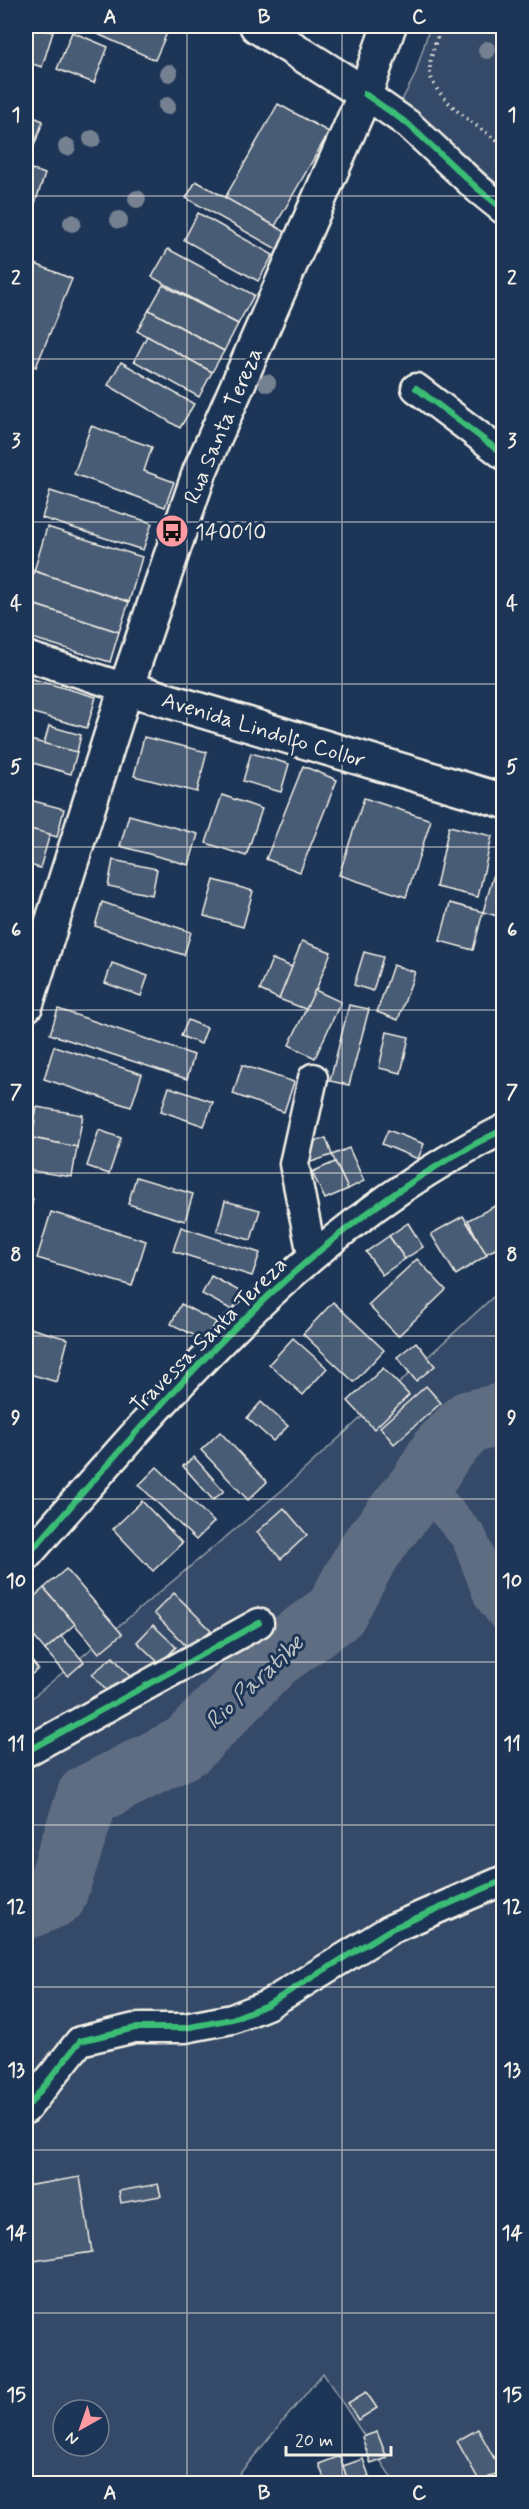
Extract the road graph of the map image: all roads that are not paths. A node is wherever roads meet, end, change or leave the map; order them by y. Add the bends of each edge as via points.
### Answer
1 (257, 26) edge
2 (389, 26) edge
3 (365, 94) junction
4 (504, 210) edge
5 (416, 388) dead end
6 (504, 456) edge
7 (26, 656) edge
8 (126, 688) junction
9 (504, 801) edge
10 (26, 1005) edge
11 (313, 1078) dead end
12 (504, 1129) edge
13 (312, 1255) junction
14 (26, 1557) edge
15 (259, 1623) dead end
16 (26, 1752) edge
17 (504, 1880) edge
18 (26, 2109) edge

1 - 3 main road
2 - 3 main road, Rua Santa Tereza
3 - 4 street via 408,124
3 - 8 main road, Rua Santa Tereza via 200,471
5 - 6 street
7 - 8 street, Avenida Lindolfo Collor
8 - 9 main road, Avenida Lindolfo Collor
8 - 10 main road, Rua Santa Tereza
11 - 13 street via 294,1164
12 - 13 street, Travessa Santa Tereza via 463,1149
13 - 14 street, Travessa Santa Tereza via 191,1372
15 - 16 street
17 - 18 street via 391,1929 267,2005 232,2019 185,2028 135,2028 80,2041

